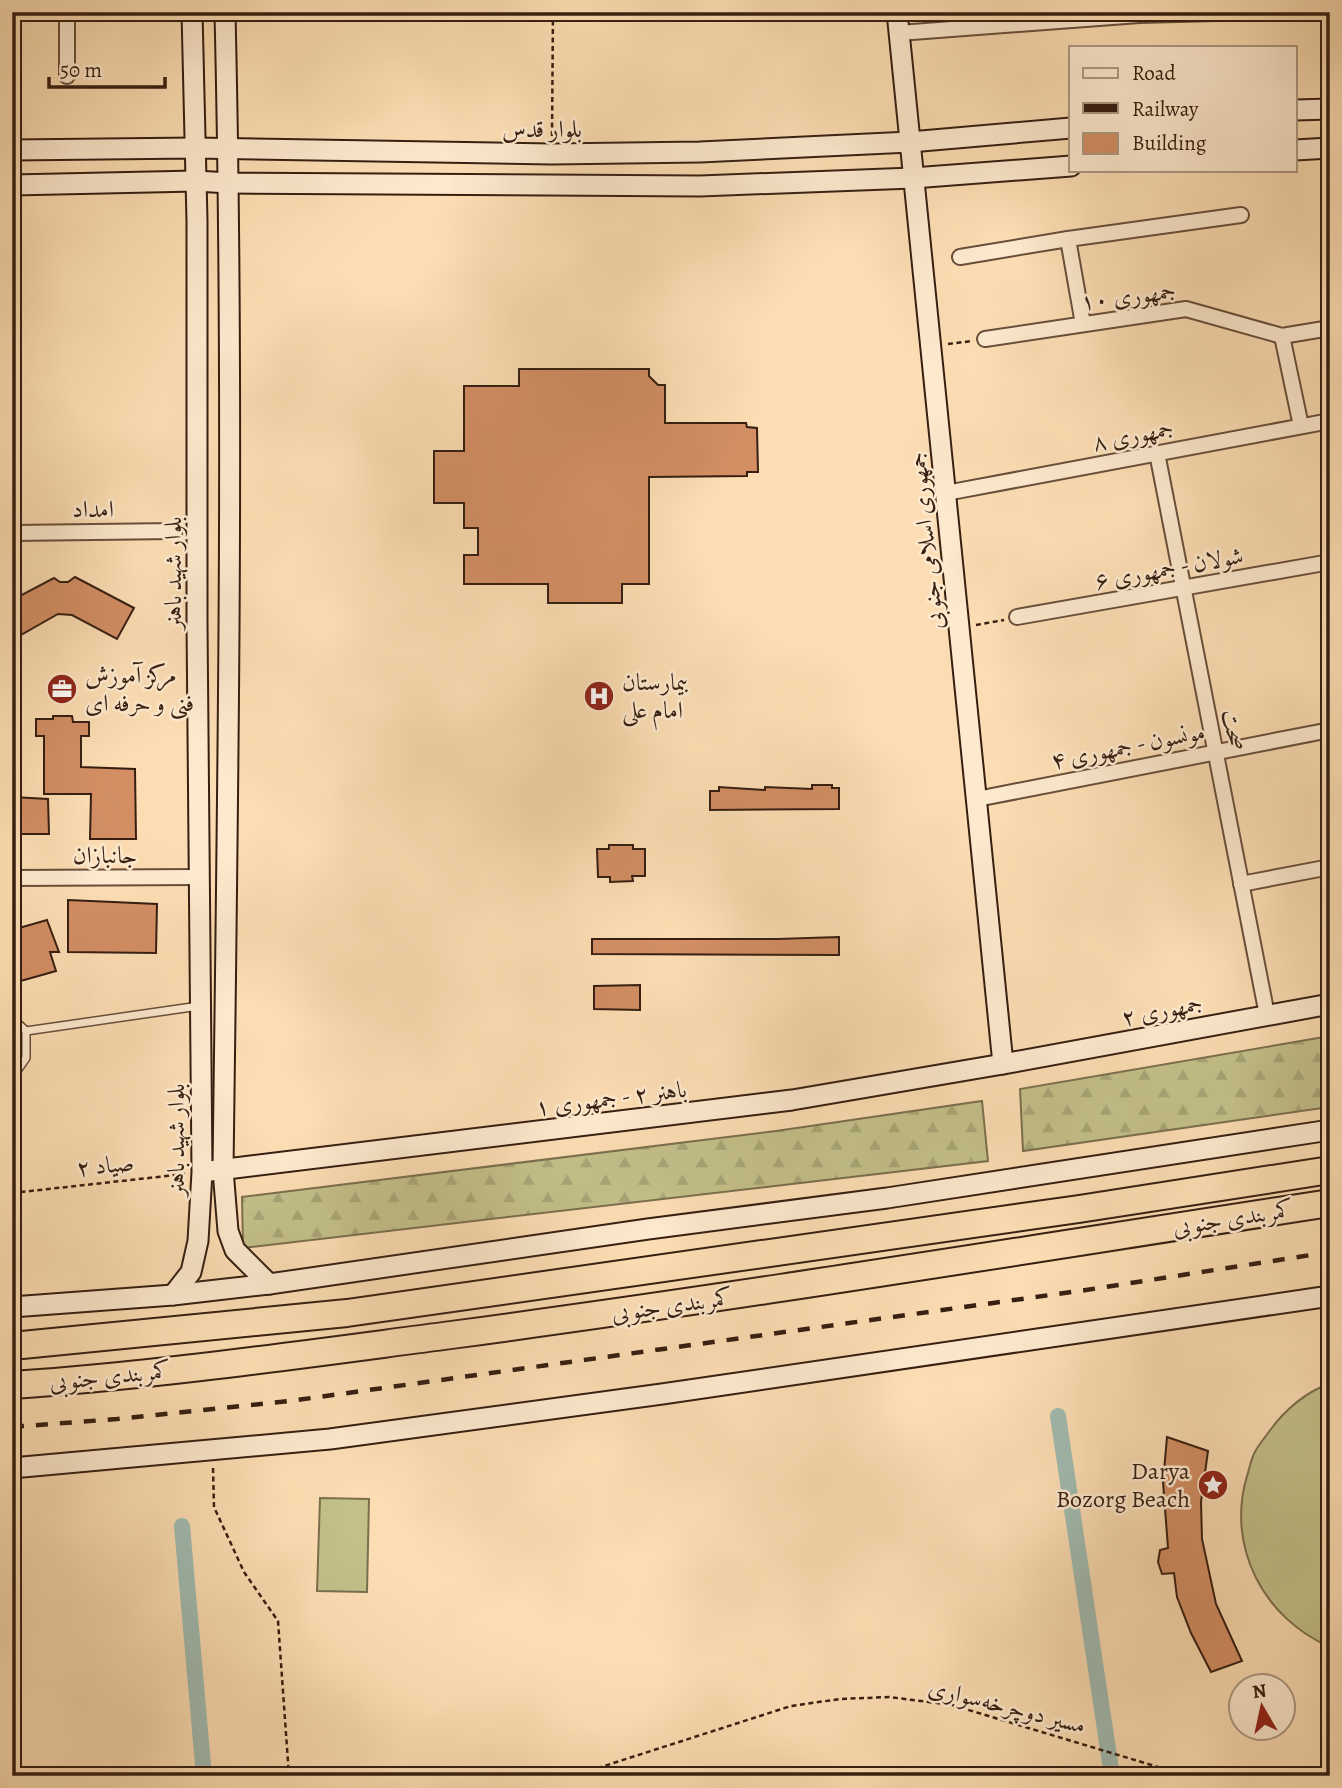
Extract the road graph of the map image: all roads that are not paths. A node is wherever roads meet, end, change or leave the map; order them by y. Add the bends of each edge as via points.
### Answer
1 (67, 12) edge
2 (192, 12) edge
3 (225, 12) edge
4 (897, 12) edge
5 (1257, 12) edge
6 (1139, 14) edge
7 (899, 33) junction
8 (67, 76) dead end
9 (1330, 108) edge
10 (1296, 110) edge
11 (1069, 128) edge
12 (910, 142) junction
13 (195, 148) junction
14 (1330, 148) edge
15 (228, 149) junction
16 (12, 150) edge
17 (1296, 150) edge
18 (700, 152) junction
19 (1069, 166) edge
20 (914, 178) junction
21 (196, 181) junction
22 (229, 183) junction
23 (12, 185) edge
24 (700, 186) junction
25 (1241, 215) dead end
26 (1068, 239) junction
27 (960, 257) dead end
28 (1083, 324) junction
29 (1330, 328) edge
30 (1282, 336) junction
31 (985, 339) road end
32 (1330, 421) edge
33 (1301, 426) junction
34 (1157, 453) junction
35 (946, 493) junction
36 (175, 531) dead end
37 (12, 533) edge
38 (1330, 562) edge
39 (1184, 588) junction
40 (1017, 617) road end
41 (1330, 730) edge
42 (1216, 752) junction
43 (976, 799) junction
44 (1330, 867) edge
45 (198, 877) junction
46 (12, 878) edge
47 (1241, 884) junction
48 (1330, 1004) edge
49 (200, 1006) junction
50 (1267, 1015) junction
51 (12, 1018) edge
52 (26, 1031) junction
53 (1003, 1064) junction
54 (12, 1078) edge
55 (1330, 1130) edge
56 (223, 1170) junction
57 (1330, 1170) edge
58 (202, 1172) junction
59 (1330, 1203) edge
60 (269, 1284) junction
61 (173, 1295) junction
62 (1330, 1296) edge
63 (12, 1307) edge
64 (12, 1346) edge
65 (12, 1385) edge
66 (12, 1468) edge

1 - 8 street
2 - 13 main road, بلوار شهید باهنر
3 - 15 main road, بلوار شهید باهنر
4 - 7 main road, جمهوری اسلامی جنوبی
5 - 6 street
6 - 7 street
7 - 12 main road, جمهوری اسلامی جنوبی
9 - 10 main road
11 - 12 main road, بلوار قدس
12 - 18 main road, بلوار قدس
12 - 20 main road, جمهوری اسلامی جنوبی
13 - 15 main road, بلوار قدس
13 - 16 main road, بلوار قدس
13 - 21 main road, بلوار شهید باهنر
14 - 17 main road
15 - 18 main road, بلوار قدس
15 - 22 main road, بلوار شهید باهنر
18 - 24 main road
19 - 20 main road
20 - 24 main road
20 - 35 main road, جمهوری اسلامی جنوبی
21 - 22 main road
21 - 23 main road
21 - 45 main road, بلوار شهید باهنر
22 - 24 main road
22 - 56 main road, بلوار شهید باهنر
25 - 26 street
26 - 27 street
26 - 28 street
28 - 30 street, جمهوری ۱۰ via 1186,309
28 - 31 street, جمهوری ۱۰
29 - 30 street, جمهوری ۱۰
30 - 33 street
32 - 33 street, جمهوری ۸
33 - 34 street, جمهوری ۸
34 - 35 street, جمهوری ۸
34 - 39 street, صحت
35 - 43 main road, جمهوری اسلامی جنوبی
36 - 37 street, امداد
38 - 39 street, شولان - جمهوری ۶
39 - 40 street, شولان - جمهوری ۶
39 - 42 street, صحت
41 - 42 street, مونسون - جمهوری ۴
42 - 43 street, مونسون - جمهوری ۴
42 - 47 street, صحت
43 - 53 main road, جمهوری اسلامی جنوبی
44 - 47 street
45 - 46 street, جانبازان
45 - 49 main road, بلوار شهید باهنر
47 - 50 street, صحت
48 - 50 main road, جمهوری ۲
49 - 52 lane
49 - 58 main road, بلوار شهید باهنر
50 - 53 main road, جمهوری ۲
51 - 52 lane
52 - 54 lane via 26,1058
53 - 56 main road, باهنر ۲ - جمهوری ۱ via 792,1100
55 - 60 main road via 887,1198
56 - 58 main road, باهنر ۲ - جمهوری ۱
56 - 60 main road, بلوار شهید باهنر via 231,1241 245,1263
57 - 64 highway, کمربندی جنوبی via 347,1313
58 - 61 main road, بلوار شهید باهنر via 198,1241 191,1272
59 - 65 highway, کمربندی جنوبی via 674,1305 255,1361
60 - 61 main road
61 - 63 main road
62 - 66 main road via 330,1439

